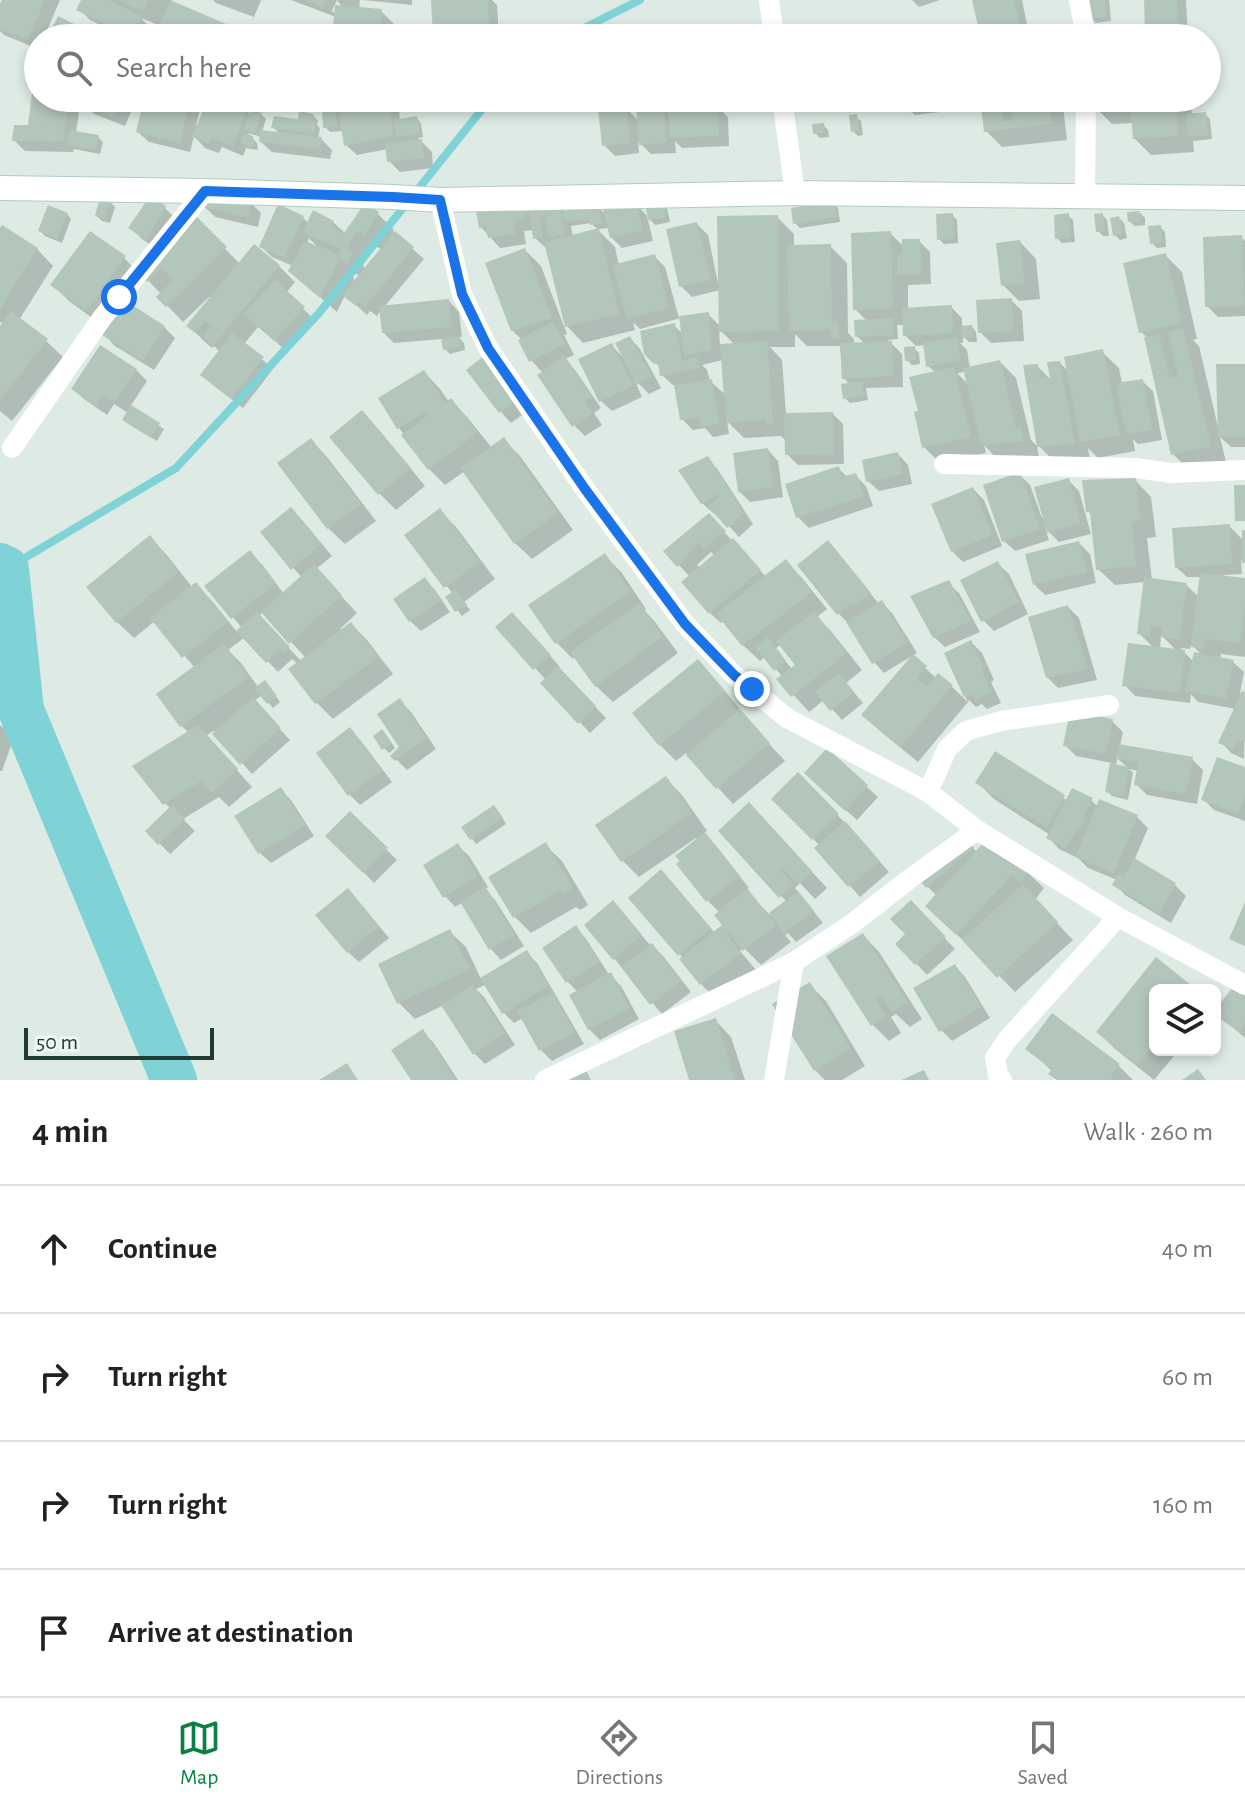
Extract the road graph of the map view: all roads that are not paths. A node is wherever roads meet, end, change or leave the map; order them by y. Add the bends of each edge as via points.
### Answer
1 (769, 0) edge
2 (1079, 0) edge
3 (772, 24) edge
4 (1083, 24) edge
5 (784, 112) edge
6 (1086, 112) edge
7 (0, 188) edge
8 (205, 191) junction
9 (795, 193) junction
10 (1085, 197) junction
11 (1245, 198) edge
12 (433, 199) junction
13 (12, 448) dead end
14 (944, 464) dead end
15 (1245, 470) edge
16 (1109, 705) dead end
17 (928, 792) junction
18 (977, 830) junction
19 (1118, 917) junction
20 (794, 962) junction
21 (1245, 985) edge
22 (545, 1080) edge
23 (774, 1080) edge
24 (1002, 1080) edge

1 - 3 street
2 - 4 street
5 - 9 street
6 - 10 street
7 - 8 main road
8 - 12 main road
8 - 13 street via 102,318
9 - 10 main road
9 - 12 main road
10 - 11 main road
12 - 17 street via 462,294 488,348 685,624 734,675 787,718
14 - 15 street via 1171,473
16 - 17 street via 966,731 947,749
17 - 18 street
18 - 19 street
18 - 20 street
19 - 21 street
19 - 24 street via 1007,1040 995,1058
20 - 22 street
20 - 23 street

